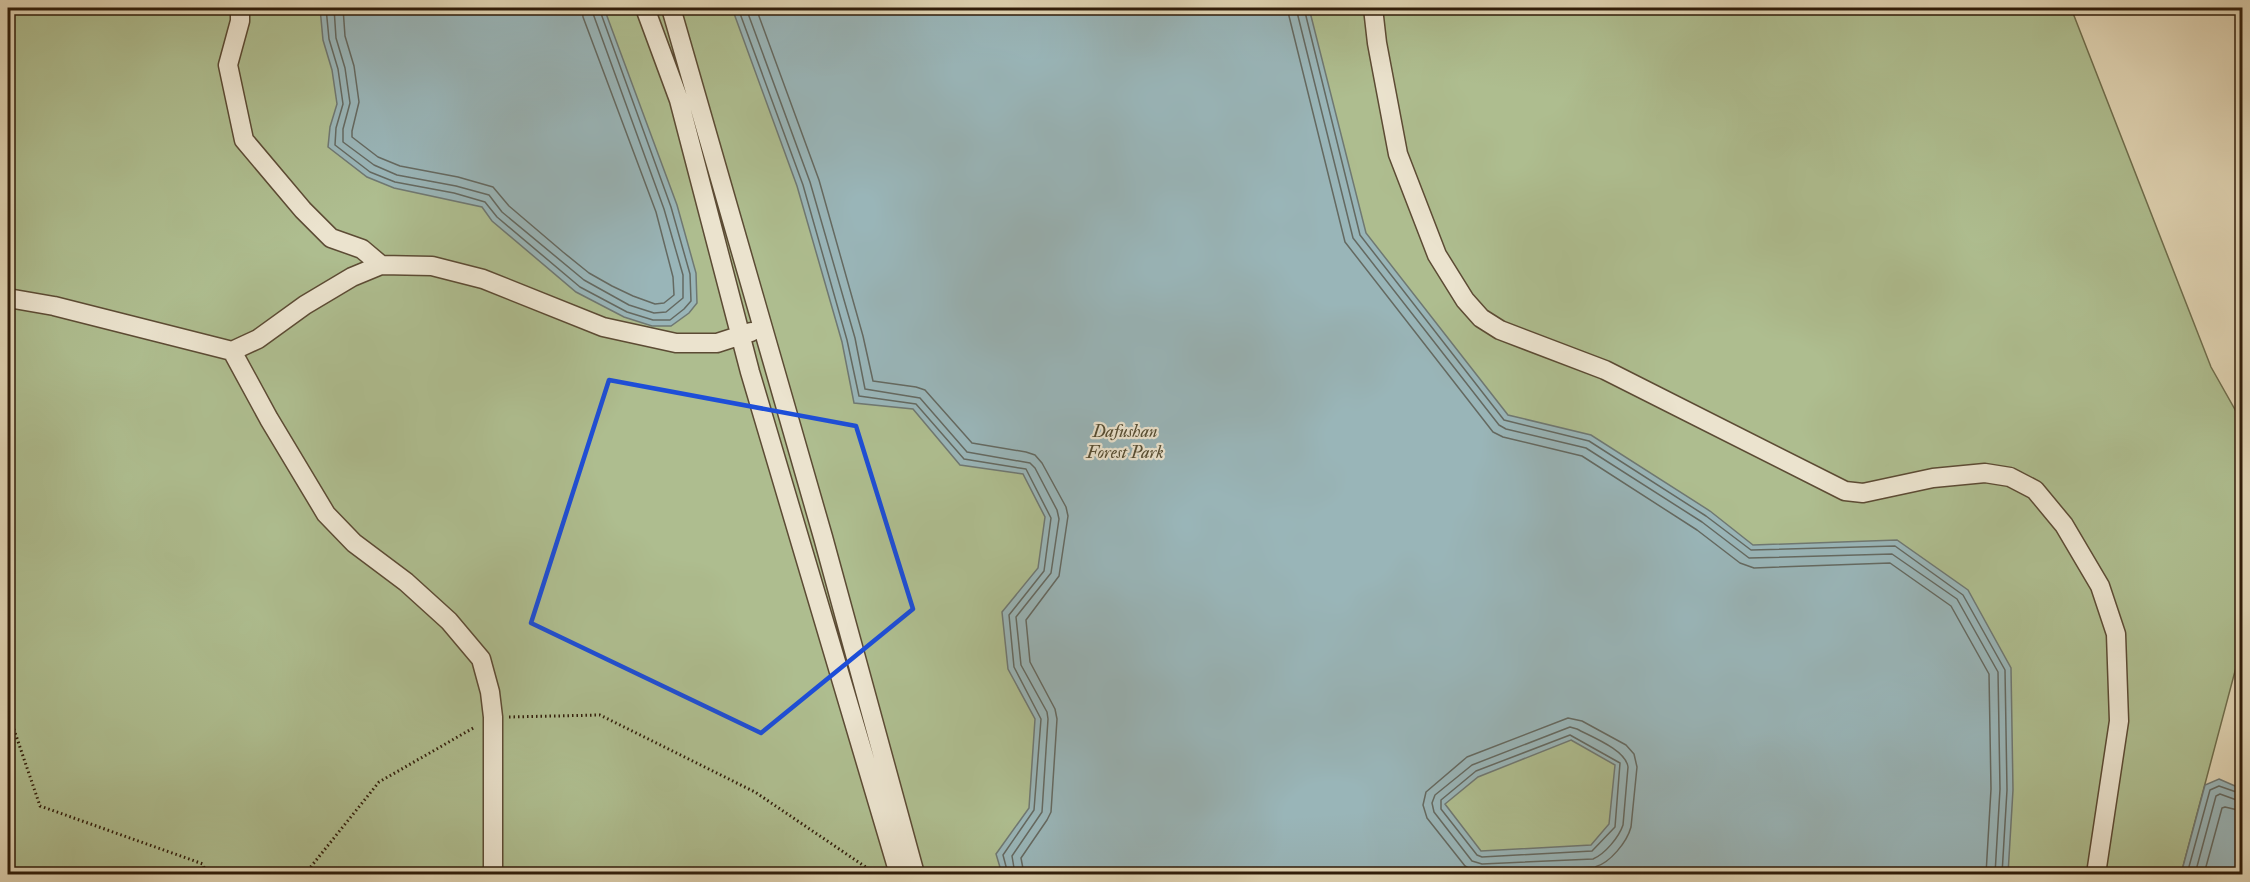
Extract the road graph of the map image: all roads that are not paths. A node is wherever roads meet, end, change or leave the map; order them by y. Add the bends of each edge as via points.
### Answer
1 (240, 8) edge
2 (645, 8) edge
3 (671, 8) edge
4 (1373, 8) edge
5 (381, 265) junction
6 (8, 298) edge
7 (763, 329) junction
8 (740, 335) junction
9 (232, 351) junction
10 (493, 874) edge
11 (899, 874) edge
12 (915, 874) edge
13 (2096, 874) edge

1 - 5 street via 228,65 244,140 331,238 362,249
2 - 8 street via 679,100
3 - 7 street
4 - 13 street via 1398,154 1437,255 1481,318 1500,330 1605,370 1845,491 1863,493 1933,478 1984,473 2010,477 2035,490 2064,525 2100,586 2116,634 2119,721
5 - 8 street via 432,266 483,279 603,327 676,343 717,343
5 - 9 street via 352,277 258,339
6 - 9 street
7 - 8 street
7 - 12 street
8 - 11 street
9 - 10 street via 326,514 354,543 449,621 481,659 493,717

